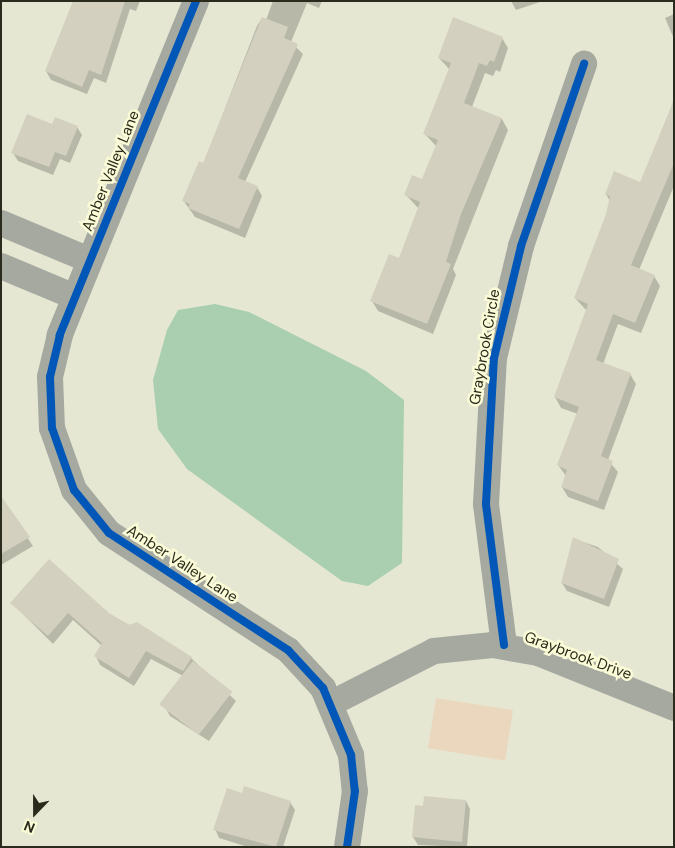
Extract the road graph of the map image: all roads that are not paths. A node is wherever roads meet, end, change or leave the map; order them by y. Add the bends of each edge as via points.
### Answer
1 (196, 1) edge
2 (584, 64) dead end
3 (1, 223) edge
4 (89, 260) junction
5 (1, 266) edge
6 (75, 297) junction
7 (504, 645) junction
8 (332, 703) junction
9 (674, 708) edge
10 (347, 847) edge

1 - 4 street, Amber Valley Lane
2 - 7 street, Graybrook Circle via 512,276 491,381 486,504
3 - 4 street
4 - 6 street, Amber Valley Lane
5 - 6 street
6 - 8 street, Amber Valley Lane via 55,353 50,401 59,453 79,499 109,533 136,553 288,650
7 - 8 street, Graybrook Drive via 434,651
7 - 9 street, Graybrook Drive via 538,653
8 - 10 street, Amber Valley Lane via 349,745 354,782

